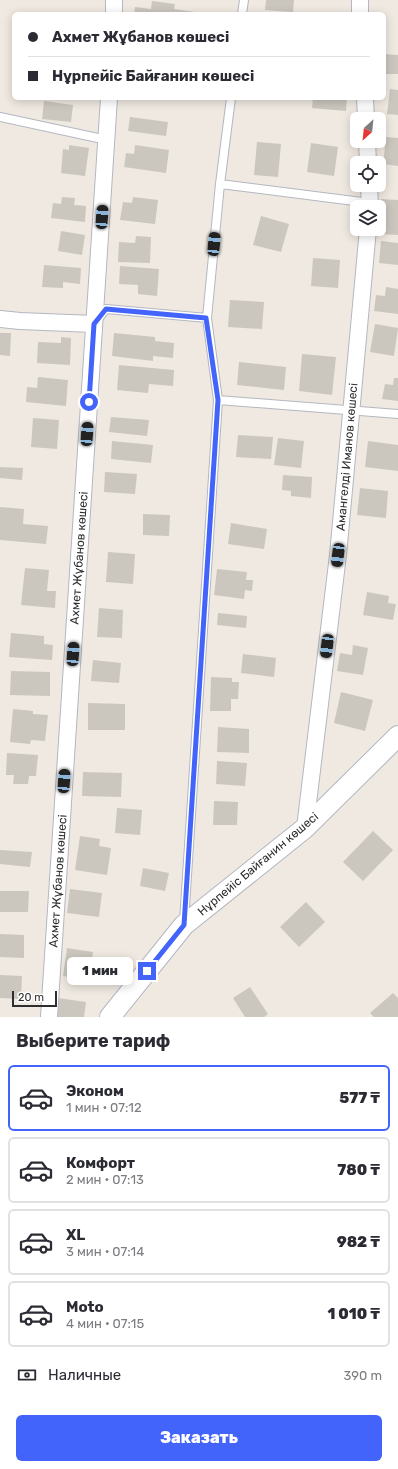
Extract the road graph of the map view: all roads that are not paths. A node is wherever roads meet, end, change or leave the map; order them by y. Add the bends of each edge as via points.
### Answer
1 (114, 0) edge
2 (244, 0) edge
3 (360, 0) edge
4 (114, 12) edge
5 (242, 12) edge
6 (360, 12) edge
7 (109, 100) edge
8 (231, 100) edge
9 (365, 100) edge
10 (366, 112) edge
11 (0, 117) edge
12 (107, 140) junction
13 (220, 184) junction
14 (350, 202) edge
15 (367, 236) edge
16 (0, 318) edge
17 (206, 318) junction
18 (94, 324) junction
19 (218, 400) junction
20 (351, 411) junction
21 (398, 414) edge
22 (398, 736) edge
23 (305, 828) junction
24 (184, 925) junction
25 (49, 1017) edge
26 (110, 1017) edge

1 - 4 street
2 - 5 lane
3 - 6 street
7 - 12 street, Ахмет Жұбанов көшесі
8 - 13 lane
9 - 10 street
11 - 12 lane
12 - 18 street, Ахмет Жұбанов көшесі
13 - 14 lane
13 - 17 lane
15 - 20 street, Амангелді Иманов көшесі
16 - 18 street
17 - 18 lane via 106,309
17 - 19 lane
18 - 25 street, Ахмет Жұбанов көшесі
19 - 20 lane
19 - 24 lane
20 - 21 lane
20 - 23 street, Амангелді Иманов көшесі via 338,555
22 - 23 street, Нұрпейіс Байғанин көшесі
23 - 24 street, Нұрпейіс Байғанин көшесі
24 - 26 street, Нұрпейіс Байғанин көшесі

